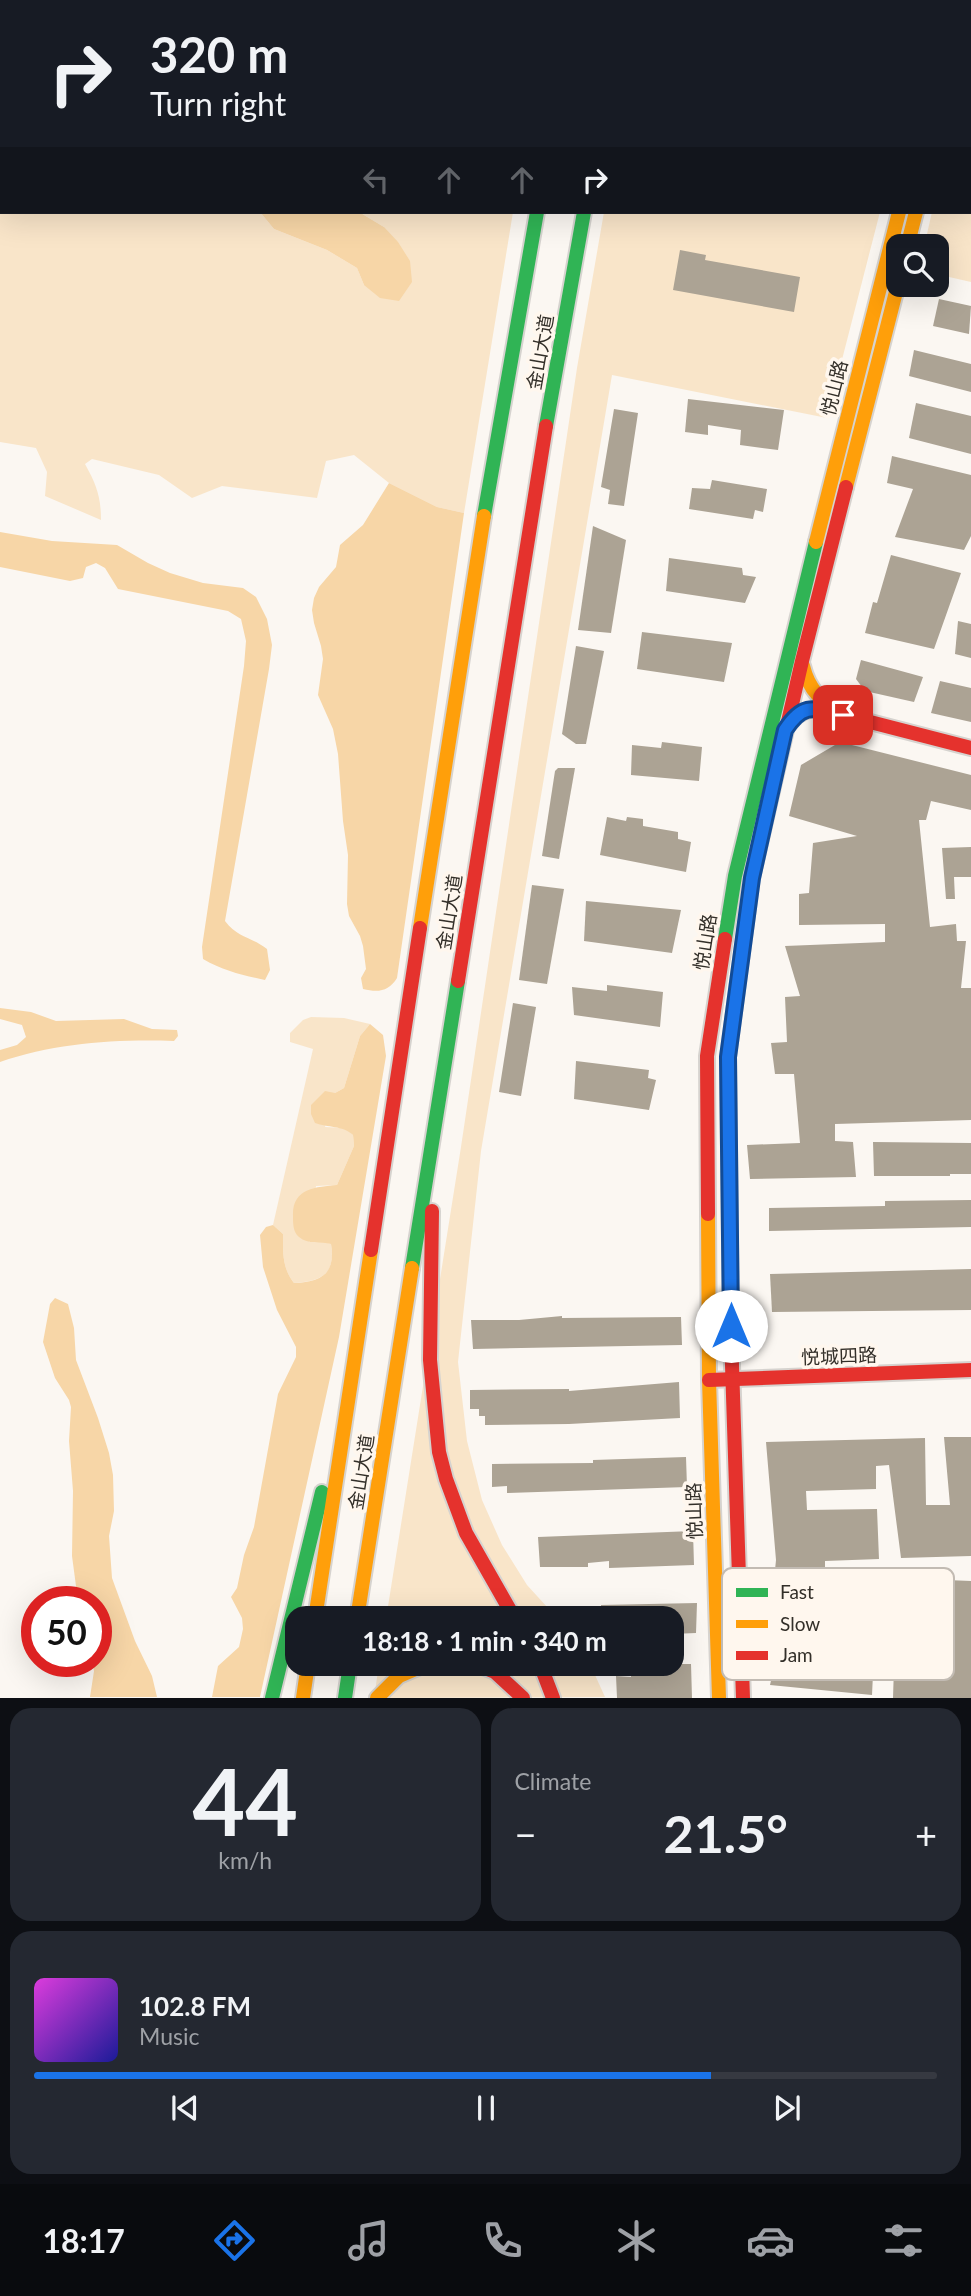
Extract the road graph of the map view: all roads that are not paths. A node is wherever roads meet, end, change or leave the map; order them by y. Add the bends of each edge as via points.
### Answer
1 (537, 214) edge
2 (584, 214) edge
3 (898, 214) edge
4 (915, 214) edge
5 (910, 234) edge
6 (895, 297) edge
7 (802, 661) junction
8 (843, 715) junction
9 (785, 730) junction
10 (971, 748) edge
11 (432, 1149) junction
12 (971, 1370) edge
13 (351, 1375) junction
14 (709, 1380) junction
15 (732, 1380) junction
16 (739, 1568) edge
17 (317, 1606) edge
18 (360, 1606) edge
19 (508, 1606) edge
20 (306, 1676) edge
21 (348, 1676) edge
22 (398, 1676) edge
23 (501, 1676) edge
24 (545, 1676) edge
25 (742, 1680) edge
26 (272, 1698) edge
27 (303, 1698) edge
28 (345, 1698) edge
29 (377, 1698) edge
30 (523, 1698) edge
31 (553, 1698) edge
32 (719, 1698) edge
33 (743, 1698) edge

1 - 13 main road, 金山大道 via 470,599
2 - 11 main road, 金山大道
3 - 14 main road, 悦山路 via 779,686 733,890 707,1056
4 - 5 main road
6 - 7 main road, 悦山路
7 - 8 main road via 812,692
7 - 9 main road, 悦山路
8 - 9 main road via 807,709
8 - 10 main road
9 - 15 main road, 悦山路 via 752,878 728,1057
11 - 18 main road, 金山大道
11 - 19 main road via 430,1360 439,1452 466,1533
12 - 15 main road, 悦城四路
13 - 17 main road, 金山大道
13 - 26 main road
14 - 15 main road, 悦城四路
14 - 32 main road, 悦山路
15 - 16 main road, 悦山路
20 - 27 main road
21 - 28 main road
22 - 29 main road
23 - 30 main road
24 - 31 main road
25 - 33 main road, 悦山路

